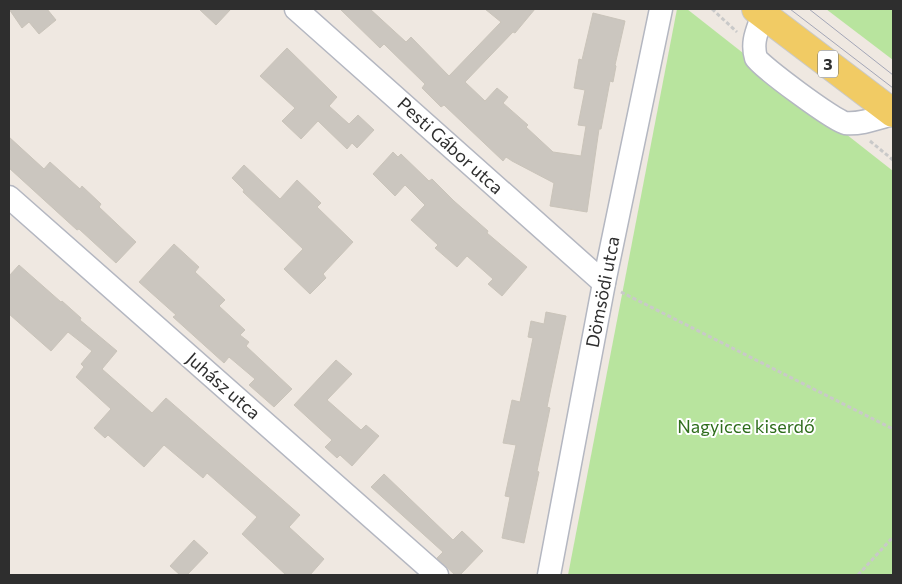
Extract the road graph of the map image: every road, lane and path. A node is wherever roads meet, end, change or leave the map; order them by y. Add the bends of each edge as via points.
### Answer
1 (296, 9) edge
2 (661, 9) edge
3 (759, 11) edge
4 (893, 114) edge
5 (9, 197) edge
6 (604, 283) junction
7 (893, 429) edge
8 (893, 537) edge
9 (437, 575) edge
10 (549, 575) edge
11 (858, 575) edge

1 - 6 street, Pesti Gábor utca
2 - 6 street, Dömsödi utca
3 - 4 main road, 3
3 - 4 street via 753,43 757,60 804,98 843,123
5 - 9 street, Juhász utca
6 - 7 path
6 - 10 street, Dömsödi utca
8 - 11 path

